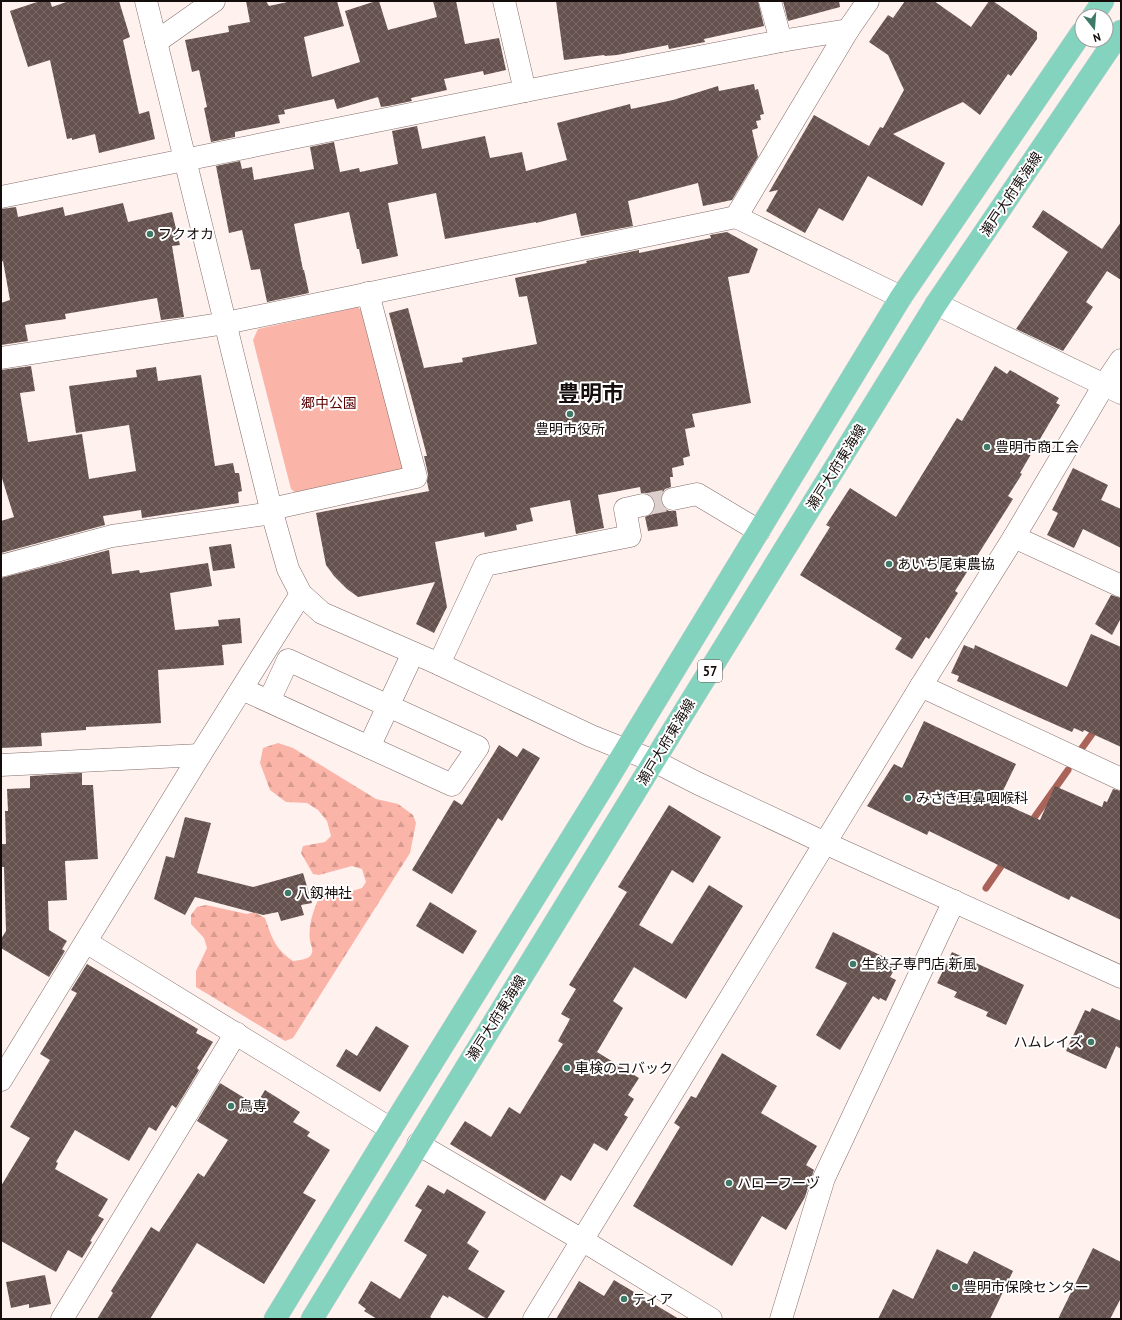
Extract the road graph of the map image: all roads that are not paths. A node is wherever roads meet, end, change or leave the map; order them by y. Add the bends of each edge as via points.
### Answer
1 (146, 1) edge
2 (214, 1) edge
3 (504, 1) edge
4 (770, 1) edge
5 (868, 1) edge
6 (848, 30) junction
7 (1121, 31) edge
8 (781, 41) junction
9 (156, 42) junction
10 (1074, 44) edge
11 (525, 91) junction
12 (186, 160) junction
13 (1, 196) edge
14 (736, 217) junction
15 (368, 293) junction
16 (901, 297) junction
17 (936, 304) junction
18 (226, 323) junction
19 (1, 358) edge
20 (1121, 360) edge
21 (1112, 389) edge
22 (674, 499) tunnel mouth
23 (643, 505) tunnel mouth
24 (272, 511) junction
25 (759, 531) junction
26 (1014, 537) junction
27 (1, 566) edge
28 (1121, 586) edge
29 (301, 594) junction
30 (413, 653) junction
31 (440, 664) junction
32 (921, 686) junction
33 (242, 689) junction
34 (268, 701) junction
35 (388, 706) junction
36 (369, 747) junction
37 (626, 750) junction
38 (200, 755) junction
39 (654, 761) junction
40 (1, 765) edge
41 (1121, 779) edge
42 (825, 843) junction
43 (954, 901) junction
44 (86, 942) junction
45 (1121, 978) edge
46 (236, 1033) junction
47 (1, 1080) edge
48 (391, 1129) junction
49 (418, 1144) junction
50 (582, 1240) junction
51 (62, 1319) edge
52 (274, 1319) edge
53 (312, 1319) edge
54 (534, 1319) edge
55 (711, 1319) edge
56 (781, 1319) edge

1 - 9 street
2 - 9 street
3 - 11 street
4 - 8 street
5 - 6 street
6 - 8 street
6 - 14 street
7 - 17 main road, 瀬戸大府東海線 / 57
8 - 11 street
9 - 12 street
10 - 16 main road, 57
11 - 12 street
12 - 13 street
12 - 18 street
14 - 15 street
14 - 16 street
15 - 18 street
15 - 24 street via 416,477
16 - 25 main road, 57
17 - 21 street
17 - 39 main road, 瀬戸大府東海線 / 57
18 - 19 street
18 - 24 street
20 - 21 street
21 - 26 street
22 - 25 street via 698,494
23 - 31 street via 625,509 630,536 485,565
24 - 27 street via 112,536
24 - 29 street via 288,569
25 - 37 main road, 57
26 - 28 street
26 - 32 street
29 - 30 street via 322,614
29 - 33 street
30 - 31 street
30 - 35 street
31 - 37 street
32 - 41 street
32 - 42 street
33 - 34 street
33 - 38 street
34 - 35 street via 288,660
34 - 36 street
35 - 36 street
35 - 36 street via 478,747 452,785
37 - 39 street
37 - 48 main road, 57
38 - 40 street
38 - 44 street
39 - 42 street
39 - 49 main road, 瀬戸大府東海線 / 57
42 - 43 street
42 - 50 street
43 - 45 street
43 - 56 street via 824,1178
44 - 46 street
44 - 47 street
46 - 48 street
46 - 51 street
48 - 52 main road, 57
49 - 50 street
49 - 53 main road, 瀬戸大府東海線 / 57
50 - 54 street
50 - 55 street

